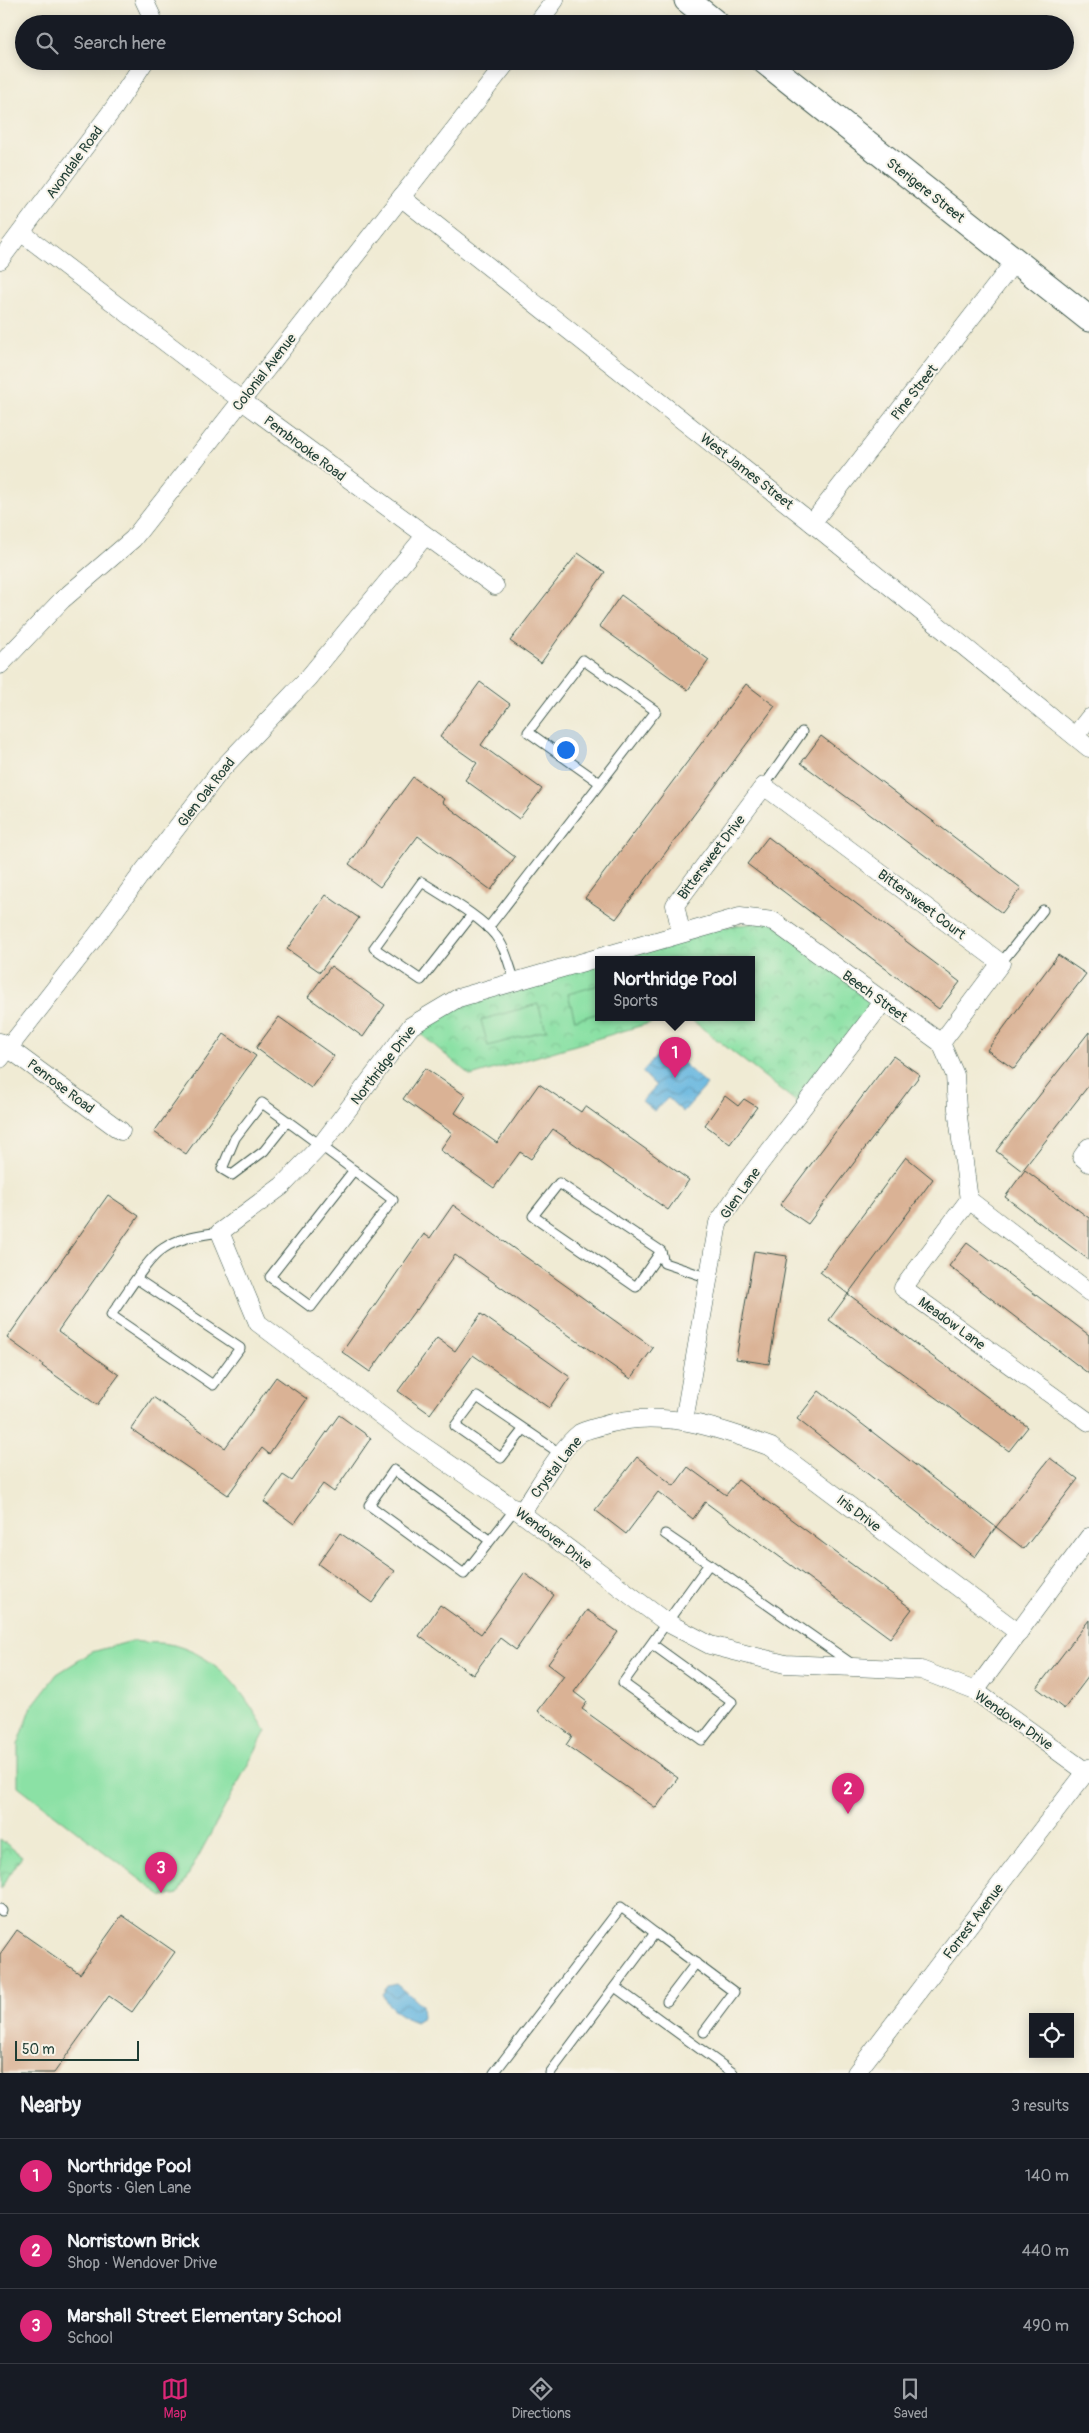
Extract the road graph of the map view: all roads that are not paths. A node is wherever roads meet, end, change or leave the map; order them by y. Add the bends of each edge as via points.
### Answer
1 (144, 0) edge
2 (555, 0) edge
3 (687, 0) edge
4 (151, 15) edge
5 (544, 15) edge
6 (705, 15) edge
7 (139, 70) edge
8 (501, 70) edge
9 (775, 70) edge
10 (402, 198) junction
11 (22, 233) junction
12 (0, 260) edge
13 (1015, 261) junction
14 (1089, 319) edge
15 (241, 400) junction
16 (812, 524) junction
17 (425, 536) junction
18 (495, 586) dead end
19 (0, 665) edge
20 (1089, 718) edge
21 (802, 732) dead end
22 (1074, 736) junction
23 (1089, 748) edge
24 (600, 783) junction
25 (764, 786) junction
26 (1043, 910) dead end
27 (471, 916) junction
28 (488, 928) junction
29 (681, 932) junction
30 (600, 956) edge
31 (595, 957) edge
32 (1001, 963) junction
33 (515, 981) junction
34 (883, 1002) junction
35 (941, 1043) junction
36 (3, 1049) edge
37 (288, 1121) junction
38 (121, 1131) dead end
39 (321, 1145) junction
40 (1089, 1148) edge
41 (1089, 1162) edge
42 (354, 1170) junction
43 (969, 1200) junction
44 (220, 1232) junction
45 (660, 1252) junction
46 (708, 1278) junction
47 (137, 1279) junction
48 (1089, 1292) edge
49 (684, 1421) junction
50 (1089, 1422) edge
51 (523, 1430) junction
52 (561, 1454) junction
53 (518, 1511) junction
54 (665, 1534) dead end
55 (1089, 1537) edge
56 (489, 1540) junction
57 (709, 1564) junction
58 (666, 1622) junction
59 (1019, 1633) junction
60 (652, 1644) junction
61 (855, 1666) junction
62 (975, 1691) junction
63 (1088, 1771) edge
64 (655, 1933) junction
65 (696, 1963) junction
66 (615, 1987) junction
67 (667, 2002) dead end
68 (704, 2032) dead end
69 (494, 2073) edge
70 (550, 2073) edge
71 (733, 2073) edge
72 (856, 2073) edge

1 - 4 street
2 - 5 street
3 - 6 street
7 - 11 street, Avondale Road
8 - 10 street, Colonial Avenue
9 - 13 street, Sterigere Street
10 - 15 street, Colonial Avenue
10 - 16 street, West James Street
11 - 12 street, Avondale Road
11 - 15 street, Pembrooke Road
13 - 14 street, Sterigere Street
13 - 16 street, Pine Street
15 - 17 street, Pembrooke Road
15 - 19 street, Colonial Avenue via 134,540 62,600
16 - 22 street, West James Street
17 - 18 street, Pembrooke Road
17 - 36 street, Glen Oak Road via 308,678 221,770 100,932
20 - 22 street
21 - 25 lane
22 - 23 street, West James Street
24 - 24 lane via 656,711 583,660 528,732
24 - 28 lane
25 - 29 street, Bittersweet Drive via 675,905
25 - 32 street, Bittersweet Court
26 - 32 lane
27 - 27 lane via 422,882 374,948 421,980
27 - 28 lane
28 - 33 lane via 505,953
29 - 30 street, Beech Street
29 - 34 street, Beech Street via 740,917 773,921
31 - 33 street, Beech Street
32 - 35 street
33 - 39 street, Northridge Drive via 458,998 411,1026
34 - 35 street, Beech Street
34 - 46 street, Glen Lane via 718,1223
35 - 43 street via 955,1075 956,1109
36 - 38 street, Penrose Road
37 - 37 lane via 262,1103 234,1138 222,1169 232,1175 264,1152
37 - 39 lane
39 - 42 lane
39 - 44 street via 282,1186
40 - 41 street via 1082,1157
42 - 42 lane via 270,1277 311,1307 393,1200
43 - 48 street
43 - 50 street, Meadow Lane via 904,1288
44 - 47 lane via 190,1237 164,1247
44 - 53 street, Wendover Drive via 258,1323 410,1436
45 - 45 lane via 559,1183 533,1216 636,1287
45 - 46 lane via 664,1263
46 - 49 street, Glen Lane
47 - 47 lane via 111,1315 213,1385 240,1348
49 - 52 street, Crystal Lane via 648,1416 614,1422 580,1433
49 - 59 street, Iris Drive via 728,1431 771,1447
51 - 51 lane via 477,1397 455,1426 500,1458
51 - 52 lane
52 - 53 street, Crystal Lane
53 - 56 lane
53 - 58 street, Wendover Drive
54 - 57 lane
55 - 59 street
56 - 56 lane via 464,1574 369,1505 394,1470
57 - 58 lane
57 - 61 lane
58 - 60 lane
58 - 61 street, Wendover Drive via 710,1645 785,1664
59 - 62 street
60 - 60 lane via 622,1683 702,1740 732,1702
61 - 62 street, Wendover Drive via 921,1670
62 - 63 street, Wendover Drive
63 - 72 street, Forrest Avenue
64 - 65 lane
64 - 66 lane
64 - 69 lane via 621,1907
65 - 67 lane
65 - 68 lane via 734,1992
66 - 70 lane
66 - 71 lane

